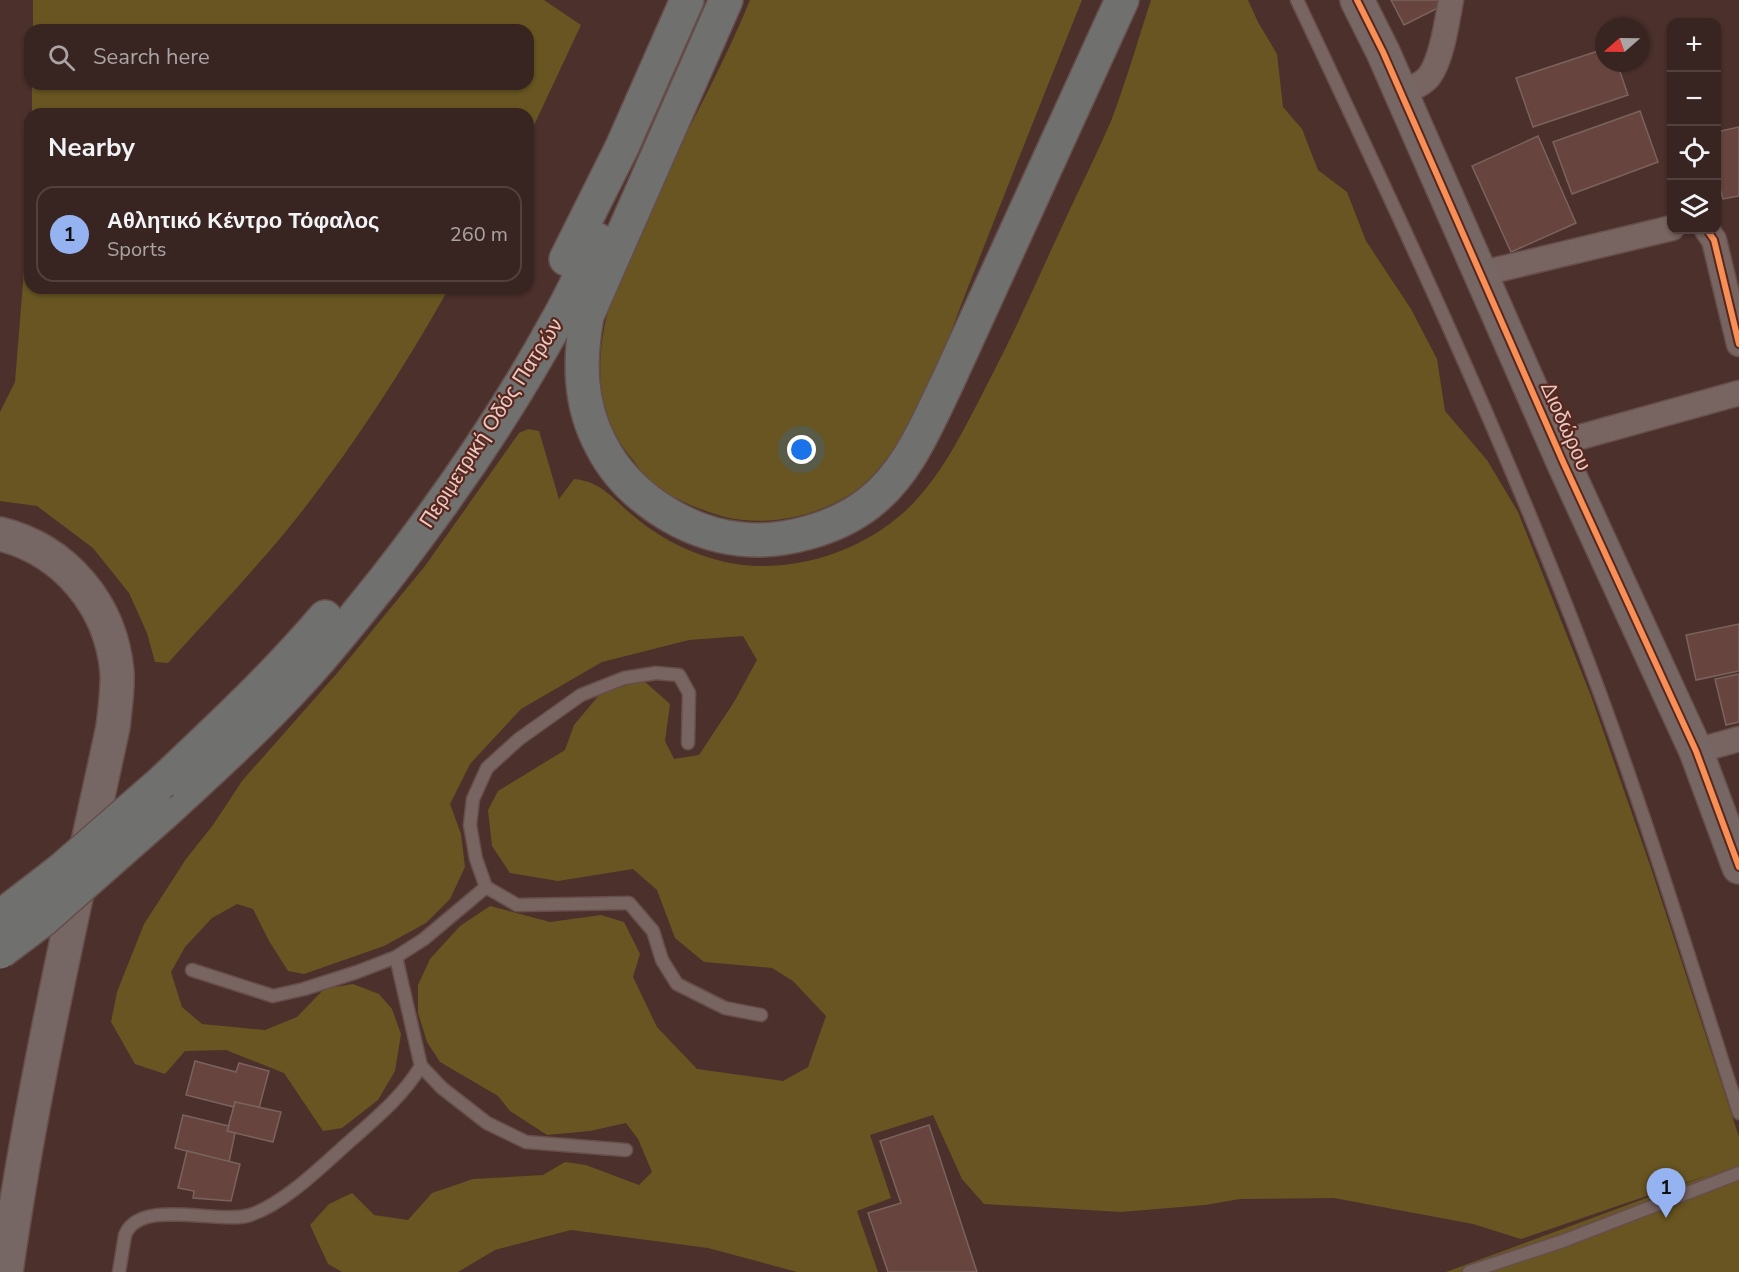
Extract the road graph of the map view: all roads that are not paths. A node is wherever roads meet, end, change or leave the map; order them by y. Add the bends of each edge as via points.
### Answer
1 (687, 0) edge
2 (706, 0) edge
3 (726, 0) edge
4 (1122, 0) edge
5 (1297, 0) edge
6 (1357, 0) edge
7 (1451, 0) edge
8 (1401, 93) junction
9 (1667, 229) edge
10 (1710, 234) edge
11 (1479, 274) junction
12 (1739, 344) edge
13 (1739, 393) edge
14 (1556, 444) junction
15 (0, 534) edge
16 (1739, 740) edge
17 (688, 743) dead end
18 (1696, 751) junction
19 (163, 798) junction
20 (1739, 867) edge
21 (486, 886) junction
22 (0, 917) edge
23 (0, 952) edge
24 (396, 957) junction
25 (192, 970) dead end
26 (761, 1015) dead end
27 (421, 1066) junction
28 (1739, 1113) edge
29 (626, 1150) dead end
30 (1739, 1173) edge
31 (6, 1272) edge
32 (119, 1272) edge
33 (1469, 1272) edge

1 - 19 highway, Περιμετρική Οδός Πατρών via 622,147 539,312 496,387 403,524 297,650
2 - 19 highway, Περιμετρική Οδός Πατρών via 624,187 558,321 469,466 416,540 302,680 235,748
3 - 4 highway via 587,316 581,363 591,422 600,445 622,477 655,505 680,519 741,539 779,537 833,523 869,503 897,476 948,381
5 - 28 lane via 1403,226 1549,562 1624,761
6 - 8 street, Διοδώρου
7 - 8 street via 1430,74
8 - 11 street, Διοδώρου
9 - 11 street
10 - 12 street
11 - 14 street, Διοδώρου
13 - 14 street
14 - 18 street, Διοδώρου
15 - 31 street via 49,555 85,587 107,628 117,688 113,727 43,1054
16 - 18 street
17 - 21 lane via 689,693 680,675 656,673 624,678 581,695 545,720 487,768 473,799 470,825
18 - 20 street, Διοδώρου
19 - 22 highway, bridge
19 - 23 highway, bridge via 44,919
21 - 24 lane via 424,939
21 - 26 lane via 517,905 629,903 653,931 662,960 678,984 725,1008
24 - 25 lane via 273,996
24 - 27 lane
27 - 29 lane via 487,1123 526,1142
27 - 32 lane via 412,1082 375,1120 268,1207 242,1216 173,1214 135,1222 125,1235
30 - 33 lane via 1563,1241

